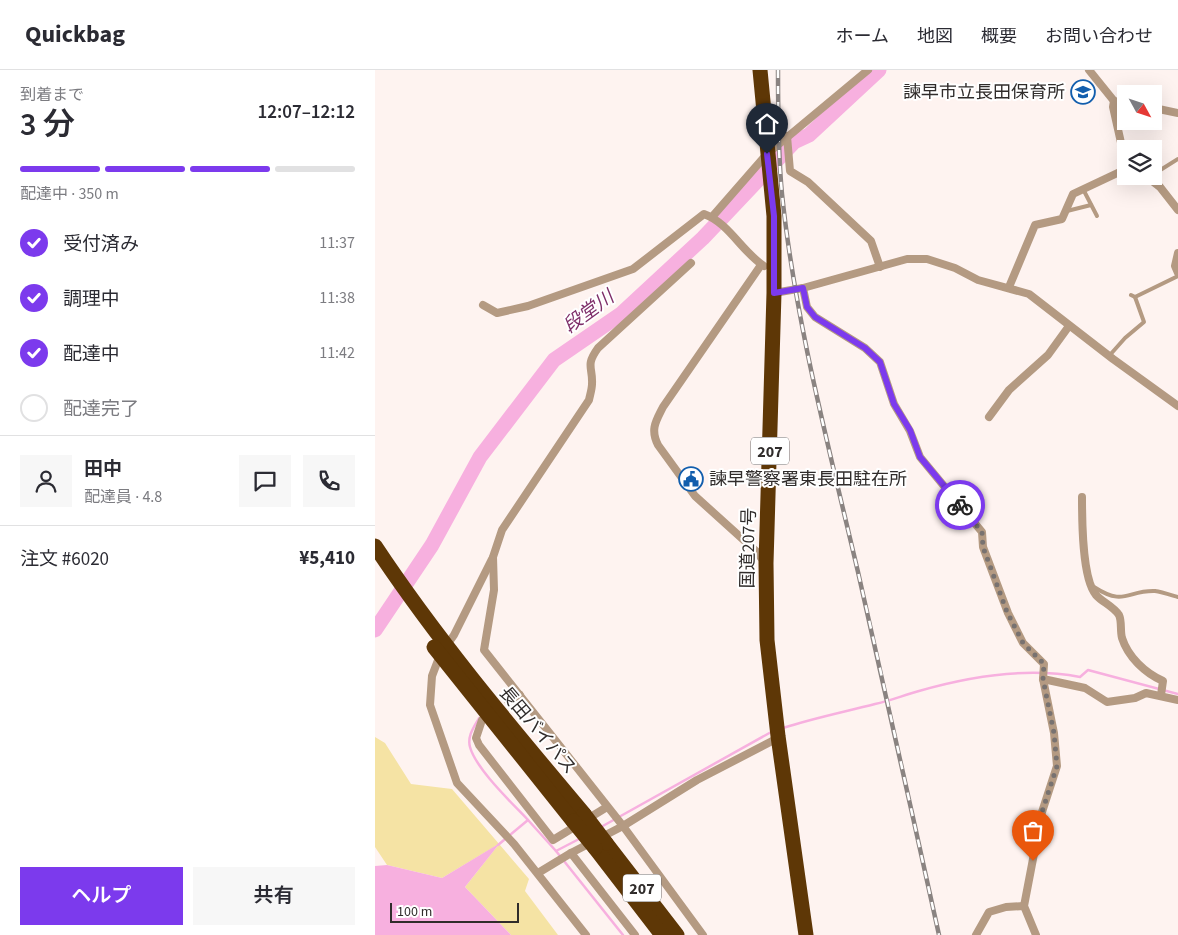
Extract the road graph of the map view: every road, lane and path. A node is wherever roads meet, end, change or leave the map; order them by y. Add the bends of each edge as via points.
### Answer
1 (760, 70) edge
2 (867, 70) edge
3 (1089, 70) edge
4 (1114, 101) junction
5 (1117, 102) edge
6 (1163, 110) edge
7 (1178, 113) edge
8 (787, 136) junction
9 (1120, 140) edge
10 (767, 156) junction
11 (1178, 159) edge
12 (1162, 169) edge
13 (1117, 173) edge
14 (1158, 185) edge
15 (1083, 189) junction
16 (1091, 205) junction
17 (1178, 210) edge
18 (1065, 211) junction
19 (1097, 216) dead end
20 (712, 217) junction
21 (1178, 252) edge
22 (691, 263) dead end
23 (880, 266) junction
24 (768, 269) junction
25 (1178, 275) edge
26 (1009, 287) junction
27 (803, 288) junction
28 (774, 293) junction
29 (483, 305) dead end
30 (1069, 326) junction
31 (1109, 356) junction
32 (1178, 406) edge
33 (989, 416) dead end
34 (1082, 497) dead end
35 (375, 546) edge
36 (493, 557) junction
37 (766, 563) junction
38 (375, 565) edge
39 (1090, 584) junction
40 (1178, 597) edge
41 (438, 645) junction
42 (1043, 678) junction
43 (1161, 693) junction
44 (520, 695) junction
45 (1178, 700) edge
46 (508, 701) dead end
47 (482, 720) dead end
48 (777, 733) junction
49 (607, 807) junction
50 (622, 824) junction
51 (600, 845) junction
52 (569, 854) junction
53 (539, 874) junction
54 (1025, 906) junction
55 (586, 935) edge
56 (635, 935) edge
57 (662, 935) edge
58 (677, 935) edge
59 (703, 935) edge
60 (806, 935) edge
61 (976, 935) edge
62 (1037, 935) edge

1 - 10 highway, 国道207号 / 207
2 - 8 street
3 - 4 street
4 - 5 street
4 - 9 street
6 - 7 street
8 - 10 street
8 - 23 street via 790,171 808,182 871,241
10 - 20 street
10 - 24 highway, 国道207号 / 207 via 774,216
11 - 12 lane
13 - 15 street
14 - 17 street
15 - 16 lane
15 - 18 street via 1073,194
16 - 18 lane
16 - 19 lane
18 - 26 street via 1062,219 1035,225
20 - 24 street
20 - 29 street via 703,214 633,269 528,306 497,313
21 - 25 street via 1175,266
22 - 36 street via 591,358 589,370 593,382 589,400 502,530
23 - 26 street via 907,259 927,259 978,280
23 - 27 street
24 - 28 highway, 国道207号 / 207
24 - 37 street via 663,407 653,427 658,445 695,496
25 - 31 lane via 1133,296 1143,322
26 - 30 street via 1029,294
27 - 28 street
27 - 42 street via 807,307 815,317 865,348 880,362 894,404 910,430 920,457 982,532 983,547 1007,612 1023,643 1044,664
28 - 37 highway, 国道207号 / 207
30 - 31 street
30 - 33 street via 1048,355 1009,390
31 - 32 street
34 - 39 street via 1082,530
35 - 41 highway, 長田バイパス / 207
36 - 41 street via 454,635
36 - 44 street via 494,590 484,650
37 - 48 highway, 国道207号 / 207 via 767,640
38 - 41 highway, 長田バイパス / 207
39 - 40 lane via 1103,593 1121,598 1154,591
39 - 43 street via 1096,595 1119,616 1123,639 1131,654 1147,674 1163,681
41 - 51 highway, 長田バイパス / 207, bridge
41 - 53 street via 430,705 457,783
42 - 43 street via 1085,688 1107,702
42 - 54 street via 1057,766 1042,812
43 - 45 street
44 - 46 street
44 - 49 street
47 - 49 street via 476,738 479,745 553,840
48 - 50 street
48 - 60 highway, 国道207号 / 207
49 - 50 street
50 - 52 street
50 - 59 street
51 - 57 highway, 長田バイパス / 207
51 - 58 highway, 長田バイパス / 207
52 - 53 street
52 - 56 street
53 - 55 street
54 - 61 street via 989,912
54 - 62 street

